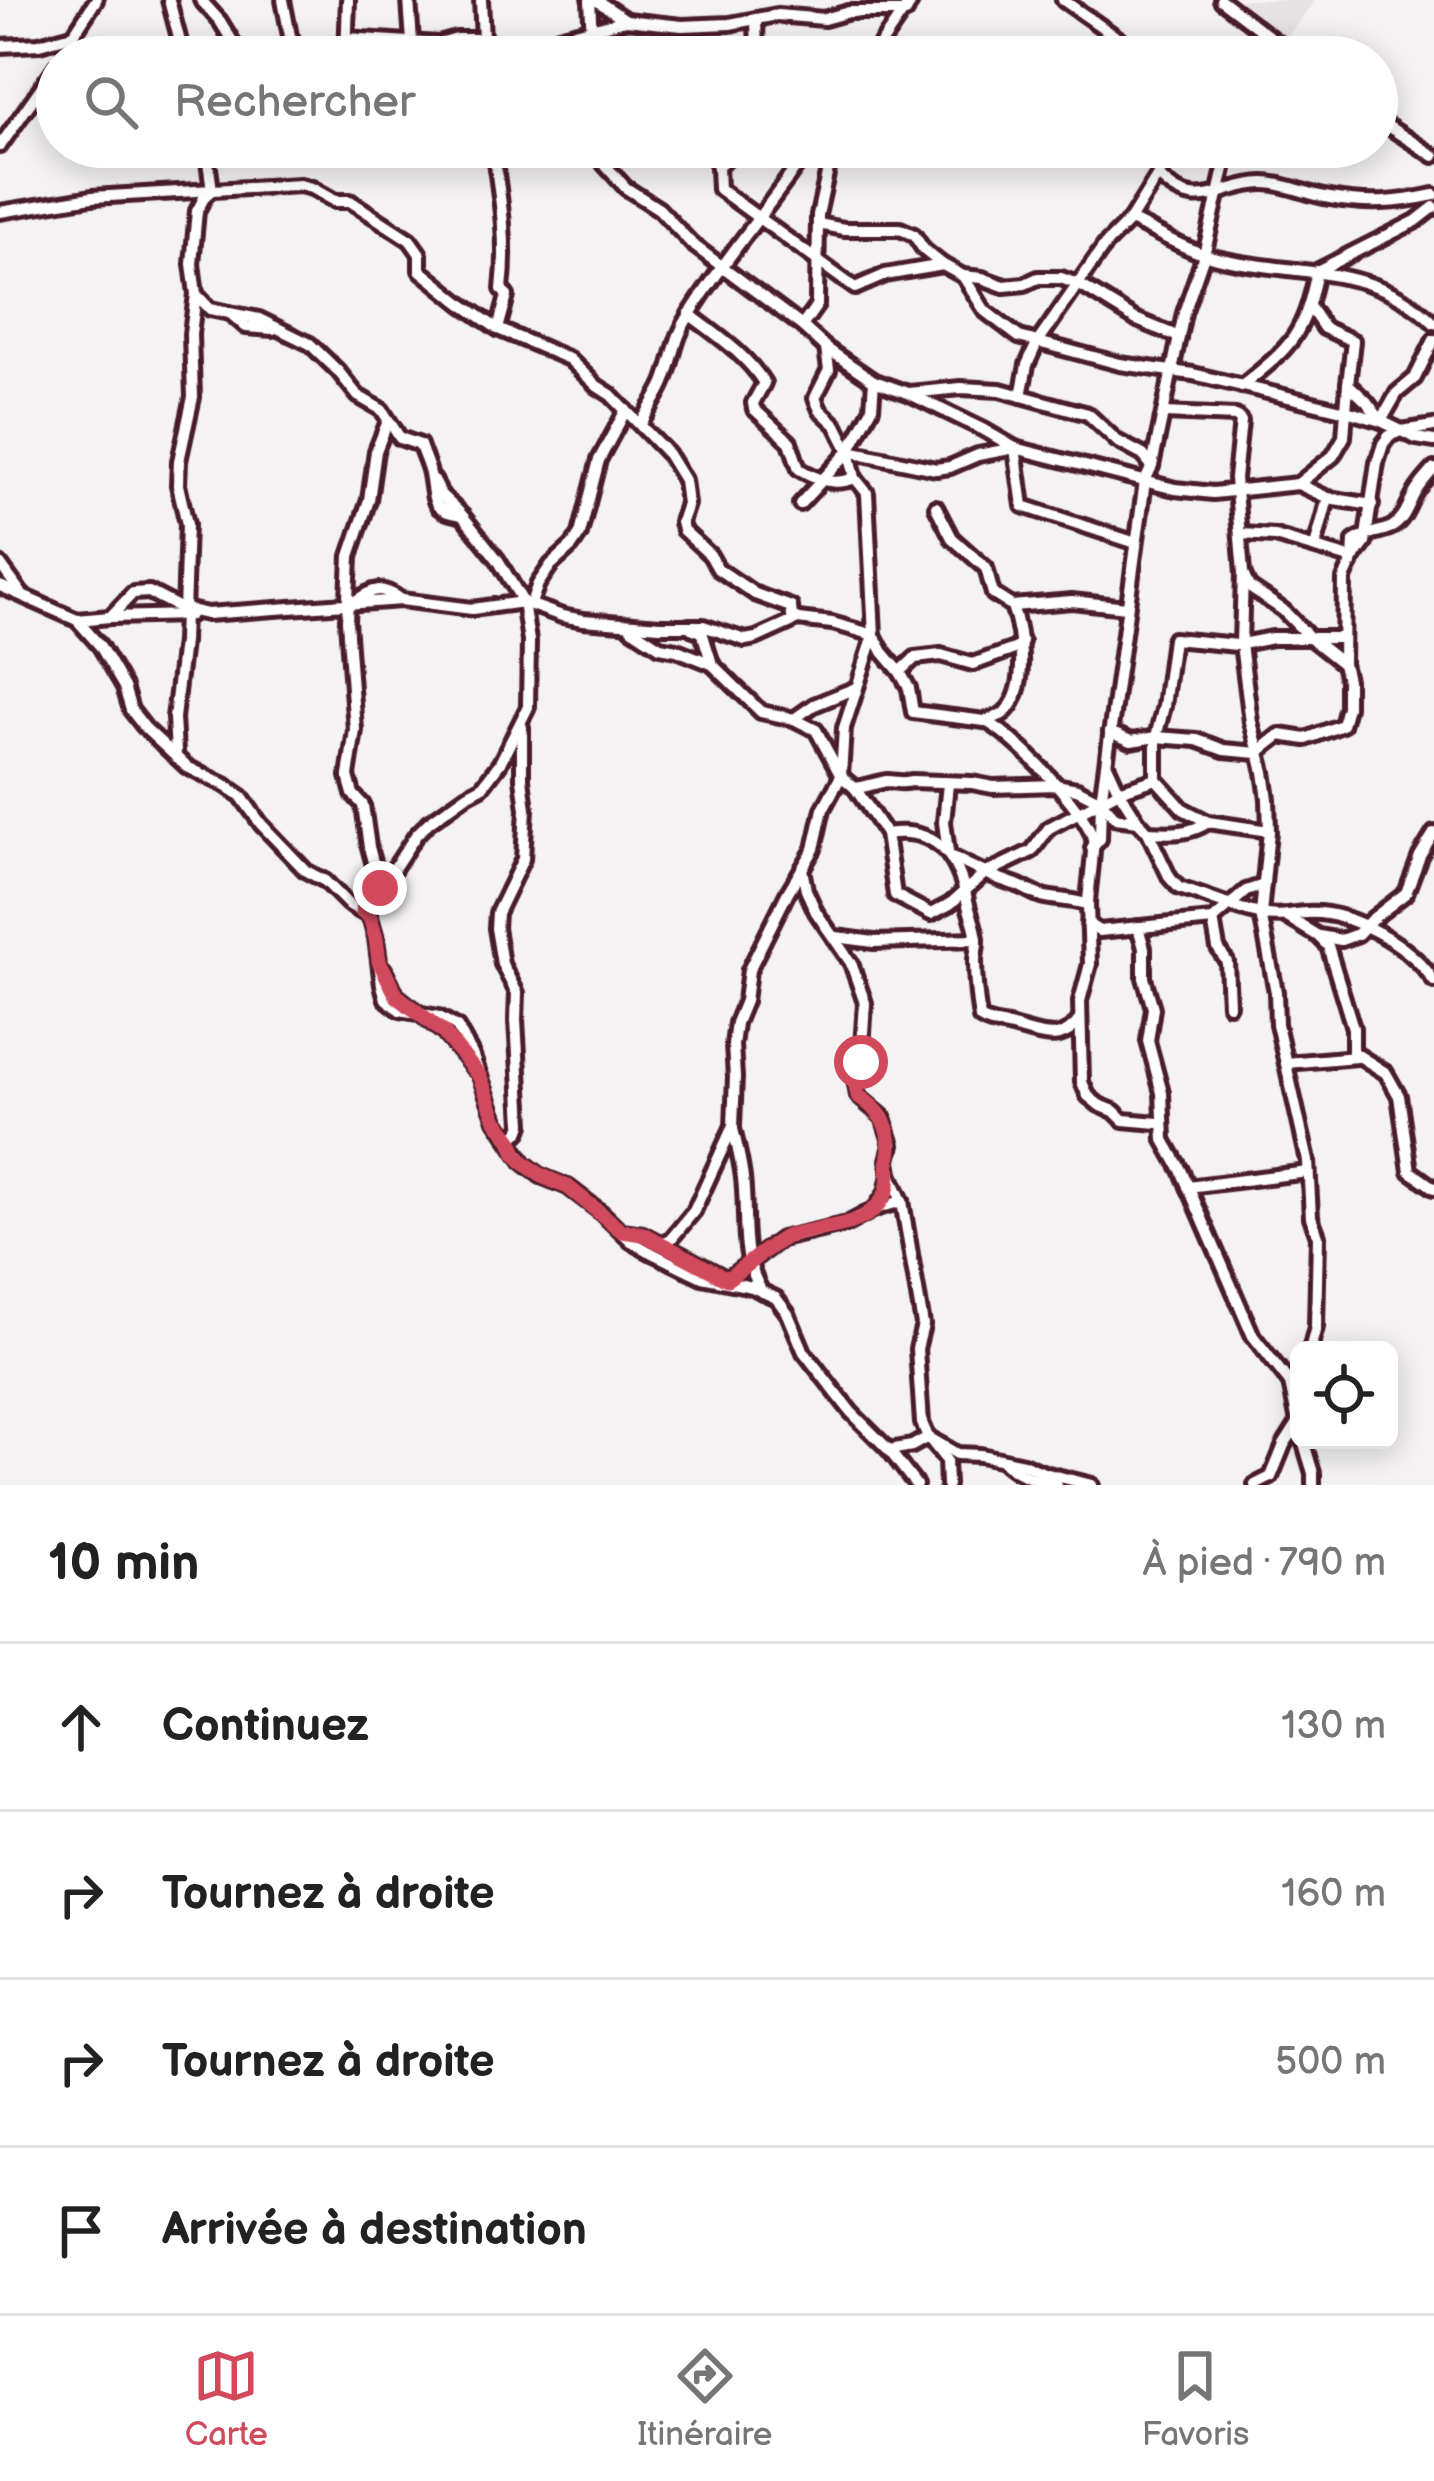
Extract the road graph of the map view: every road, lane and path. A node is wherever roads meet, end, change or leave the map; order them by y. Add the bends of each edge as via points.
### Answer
1 (96, 0) edge
2 (169, 0) edge
3 (201, 0) edge
4 (283, 0) edge
5 (348, 0) edge
6 (409, 0) edge
7 (481, 0) edge
8 (593, 0) edge
9 (801, 0) edge
10 (1063, 0) edge
11 (1221, 0) edge
12 (907, 4) edge
13 (801, 18) junction
14 (756, 19) junction
15 (626, 20) junction
16 (592, 28) junction
17 (73, 35) joint
18 (69, 36) edge
19 (179, 36) edge
20 (229, 36) edge
21 (290, 36) edge
22 (346, 36) edge
23 (412, 36) edge
24 (482, 36) edge
25 (567, 36) edge
26 (592, 36) edge
27 (756, 36) edge
28 (886, 36) edge
29 (1115, 36) edge
30 (1260, 36) edge
31 (36, 44) edge
32 (0, 46) edge
33 (36, 95) edge
34 (1398, 134) edge
35 (0, 146) edge
36 (1434, 156) edge
37 (209, 168) edge
38 (496, 168) edge
39 (608, 168) edge
40 (718, 168) edge
41 (795, 168) edge
42 (828, 168) edge
43 (1164, 168) edge
44 (1224, 168) edge
45 (1158, 175) junction
46 (212, 190) junction
47 (1217, 195) junction
48 (1434, 195) edge
49 (1434, 207) edge
50 (0, 212) edge
51 (759, 220) junction
52 (1130, 220) junction
53 (818, 224) junction
54 (1204, 255) junction
55 (820, 264) junction
56 (943, 266) junction
57 (723, 268) junction
58 (1316, 271) junction
59 (963, 276) junction
60 (1080, 285) junction
61 (196, 294) junction
62 (1309, 306) junction
63 (689, 314) junction
64 (1431, 316) edge
65 (802, 326) junction
66 (498, 329) junction
67 (1179, 337) junction
68 (1434, 340) edge
69 (1037, 343) junction
70 (826, 348) junction
71 (1173, 372) junction
72 (874, 381) junction
73 (1348, 384) junction
74 (1242, 386) junction
75 (908, 393) junction
76 (1021, 396) junction
77 (626, 410) junction
78 (1346, 410) junction
79 (1164, 413) junction
80 (388, 421) junction
81 (1381, 421) junction
82 (640, 424) junction
83 (1434, 428) edge
84 (1401, 431) junction
85 (1416, 438) junction
86 (1434, 441) edge
87 (1015, 448) junction
88 (849, 452) junction
89 (1152, 466) junction
90 (1434, 469) edge
91 (855, 478) junction
92 (822, 481) junction
93 (1144, 481) junction
94 (1298, 484) junction
95 (1236, 490) junction
96 (1328, 498) junction
97 (800, 504) dead end
98 (1372, 505) junction
99 (936, 506) dead end
100 (1367, 532) junction
101 (1240, 534) junction
102 (1136, 543) junction
103 (1316, 548) junction
104 (1353, 559) junction
105 (0, 563) edge
106 (1243, 574) junction
107 (0, 586) edge
108 (23, 596) junction
109 (527, 603) junction
110 (349, 605) junction
111 (1012, 606) junction
112 (1126, 607) junction
113 (183, 612) junction
114 (110, 617) junction
115 (798, 619) junction
116 (76, 620) junction
117 (623, 624) junction
118 (692, 628) junction
119 (874, 635) junction
120 (1310, 638) junction
121 (1343, 638) junction
122 (1022, 642) junction
123 (1241, 644) junction
124 (712, 664) junction
125 (1342, 664) junction
126 (900, 672) junction
127 (856, 688) junction
128 (522, 719) junction
129 (794, 719) junction
130 (985, 721) junction
131 (1110, 732) junction
132 (1156, 737) junction
133 (1257, 753) junction
134 (177, 756) junction
135 (1106, 764) junction
136 (841, 776) junction
137 (1156, 779) junction
138 (948, 784) junction
139 (1056, 785) junction
140 (855, 788) junction
141 (1119, 791) junction
142 (1100, 801) junction
143 (1079, 813) junction
144 (1138, 821) junction
145 (1208, 822) junction
146 (1269, 831) junction
147 (1148, 832) junction
148 (1434, 833) edge
149 (886, 834) junction
150 (1092, 848) junction
151 (950, 855) junction
152 (802, 869) junction
153 (984, 874) junction
154 (1264, 885) junction
155 (380, 888) junction
156 (966, 891) junction
157 (1088, 905) junction
158 (1230, 905) junction
159 (362, 911) junction
160 (1261, 914) junction
161 (1287, 917) junction
162 (1214, 920) junction
163 (1088, 924) junction
164 (1138, 927) junction
165 (1364, 927) junction
166 (1318, 936) junction
167 (836, 937) junction
168 (977, 939) junction
169 (1434, 981) edge
170 (1229, 1005) dead end
171 (1081, 1018) junction
172 (1358, 1057) junction
173 (1286, 1063) junction
174 (1161, 1088) junction
175 (1158, 1123) junction
176 (733, 1126) junction
177 (511, 1140) junction
178 (1165, 1140) junction
179 (1308, 1172) junction
180 (890, 1174) junction
181 (1188, 1186) junction
182 (1434, 1188) edge
183 (902, 1201) junction
184 (875, 1209) junction
185 (622, 1231) junction
186 (662, 1243) junction
187 (749, 1264) junction
188 (729, 1280) junction
189 (763, 1292) junction
190 (1312, 1341) edge
191 (1290, 1383) edge
192 (928, 1437) junction
193 (1290, 1437) edge
194 (1305, 1449) edge
195 (889, 1450) junction
196 (968, 1455) junction
197 (1002, 1460) junction
198 (947, 1480) edge
199 (916, 1485) edge
200 (1056, 1485) edge
201 (1092, 1485) edge
202 (1255, 1485) edge
203 (1313, 1485) edge

1 - 17 street
2 - 19 street
3 - 20 street
4 - 21 street
5 - 22 street
6 - 23 street
7 - 24 street
8 - 15 street
8 - 16 street
9 - 13 street
10 - 29 street
11 - 30 street
12 - 13 street
12 - 28 street
13 - 14 street
14 - 15 street via 682,26
14 - 27 street
15 - 16 street
16 - 25 street
16 - 26 street
17 - 18 street
31 - 32 street
33 - 35 street
34 - 36 street
37 - 46 street
38 - 66 street via 507,296
39 - 57 street
40 - 51 street via 719,190
41 - 51 street
42 - 53 street
43 - 45 street
44 - 47 street
45 - 47 street via 1170,188
45 - 52 street
46 - 50 street via 92,196
46 - 61 street via 196,211
46 - 66 street via 300,185 350,201 410,240 420,270
47 - 48 street via 1266,183 1390,204
47 - 54 street
49 - 58 street
51 - 55 street
51 - 57 street
52 - 54 street
52 - 60 street
53 - 55 street
53 - 56 street via 900,229
54 - 58 street
54 - 67 street
55 - 56 street via 855,287
55 - 65 street via 818,305
56 - 59 street
57 - 63 street
57 - 65 street
58 - 62 street
58 - 64 street via 1399,295
59 - 60 street via 1004,286 1038,278
59 - 69 street via 998,323
60 - 67 street
60 - 69 street
61 - 80 street via 210,309 259,319 310,344
61 - 113 street via 193,398 178,485 187,524
62 - 73 street via 1324,328 1354,341
62 - 74 street via 1298,334
63 - 82 street
63 - 92 street via 760,376 754,409 790,442 799,469
65 - 70 street
66 - 77 street via 569,359
67 - 71 street
68 - 81 street
69 - 71 street
69 - 76 street
70 - 72 street
70 - 88 street via 829,370 815,398
71 - 74 street
71 - 79 street
72 - 75 street
72 - 88 street via 872,408
73 - 78 street
73 - 81 street
74 - 78 street
75 - 76 street via 961,388
75 - 87 street
76 - 89 street via 1088,414
77 - 82 street
77 - 109 street via 599,460 580,533
78 - 81 street
78 - 94 street via 1333,456
79 - 89 street
79 - 95 street via 1241,421
80 - 109 street via 400,438 420,446 434,502 444,513 462,514
80 - 110 street via 350,556
81 - 84 street
82 - 115 street via 684,480 682,530 718,569 782,601
83 - 84 street
83 - 85 street
84 - 85 street
84 - 98 street via 1383,444
85 - 86 street
87 - 88 street via 936,469
87 - 93 street
87 - 102 street via 1023,506
88 - 91 street
88 - 92 street
89 - 93 street
90 - 100 street via 1396,524
91 - 92 street
91 - 119 street via 867,493
92 - 97 street
93 - 95 street
93 - 102 street
94 - 95 street
94 - 96 street
95 - 101 street
96 - 98 street
96 - 103 street
98 - 100 street
99 - 111 street via 952,538 986,568 993,594
100 - 104 street
101 - 103 street
101 - 106 street
102 - 112 street
103 - 104 street
104 - 121 street via 1344,579
105 - 108 street
106 - 120 street
106 - 123 street
107 - 108 street
108 - 116 street
109 - 110 street
109 - 117 street
109 - 128 street via 529,696
110 - 113 street
110 - 155 street via 355,730 348,776 363,805
111 - 112 street
111 - 122 street
112 - 131 street
113 - 114 street
113 - 114 street via 149,592 133,593
113 - 134 street
114 - 116 street
115 - 118 street via 746,640
115 - 119 street
116 - 134 street via 100,646 131,710
117 - 118 street
117 - 124 street
118 - 124 street via 702,632
119 - 126 street
119 - 127 street
120 - 121 street
120 - 123 street
120 - 125 street
121 - 125 street
122 - 126 street via 973,664 915,658
122 - 130 street via 1012,702
123 - 132 street via 1173,639
123 - 133 street
124 - 129 street via 761,712
125 - 133 street via 1342,725 1306,739 1280,735
126 - 130 street via 914,712
127 - 129 street
127 - 136 street
128 - 155 street via 482,788 429,822
128 - 177 street via 524,859 496,928 518,1001 522,1124
129 - 136 street via 816,730
130 - 139 street
131 - 132 street
131 - 135 street
132 - 133 street
132 - 137 street
133 - 146 street
134 - 159 street via 241,796 306,871
135 - 141 street
135 - 142 street
136 - 140 street
136 - 152 street
137 - 141 street
137 - 145 street
138 - 139 street
138 - 140 street
138 - 151 street
139 - 142 street
139 - 143 street
140 - 149 street
141 - 142 street
141 - 144 street
142 - 143 street
142 - 144 street via 1117,818
142 - 150 street via 1100,839
143 - 150 street
143 - 153 street via 1048,828 1032,851
144 - 147 street
145 - 146 street
145 - 147 street via 1180,833
146 - 154 street
147 - 158 street via 1179,888
148 - 165 street via 1406,893
149 - 151 street via 920,834
149 - 156 street via 895,896 931,914
150 - 157 street
151 - 153 street
151 - 156 street
152 - 167 street via 816,912
152 - 176 street via 749,970 733,1046
153 - 156 street
153 - 157 street via 1033,895
154 - 158 street
154 - 160 street
155 - 159 street
156 - 168 street
157 - 163 street
158 - 160 street
158 - 162 street
159 - 177 street via 376,938 386,999 457,1027
160 - 161 street
160 - 173 street
161 - 165 street via 1308,912
161 - 166 street
162 - 164 street
162 - 170 street
163 - 164 street via 1099,931
163 - 171 street
164 - 174 street via 1153,1008 1148,1041
165 - 166 street via 1341,940
165 - 169 street via 1400,944
166 - 172 street via 1328,946
167 - 168 street
167 - 180 street via 865,1004 858,1096 883,1118
168 - 171 street via 985,1023 1057,1036
171 - 175 street via 1088,1096 1124,1120
172 - 173 street
172 - 182 street via 1386,1072 1400,1096 1410,1172
173 - 179 street
174 - 175 street via 1152,1111
174 - 178 street
175 - 178 street
176 - 186 street via 694,1211
176 - 187 street
177 - 185 street via 531,1169
178 - 181 street
179 - 181 street
179 - 190 street via 1318,1236
180 - 183 street
180 - 184 street
181 - 191 street via 1253,1336
183 - 184 street
183 - 192 street via 923,1325 917,1371
184 - 187 street via 781,1239
185 - 186 street
185 - 188 street via 689,1272
186 - 188 street
187 - 188 street
187 - 189 street
188 - 189 street
189 - 195 street via 776,1298 804,1352
192 - 195 street
192 - 196 street
192 - 198 street via 946,1460
193 - 202 street via 1271,1478
194 - 203 street
195 - 199 street
196 - 197 street
196 - 198 street
197 - 200 street
197 - 201 street

